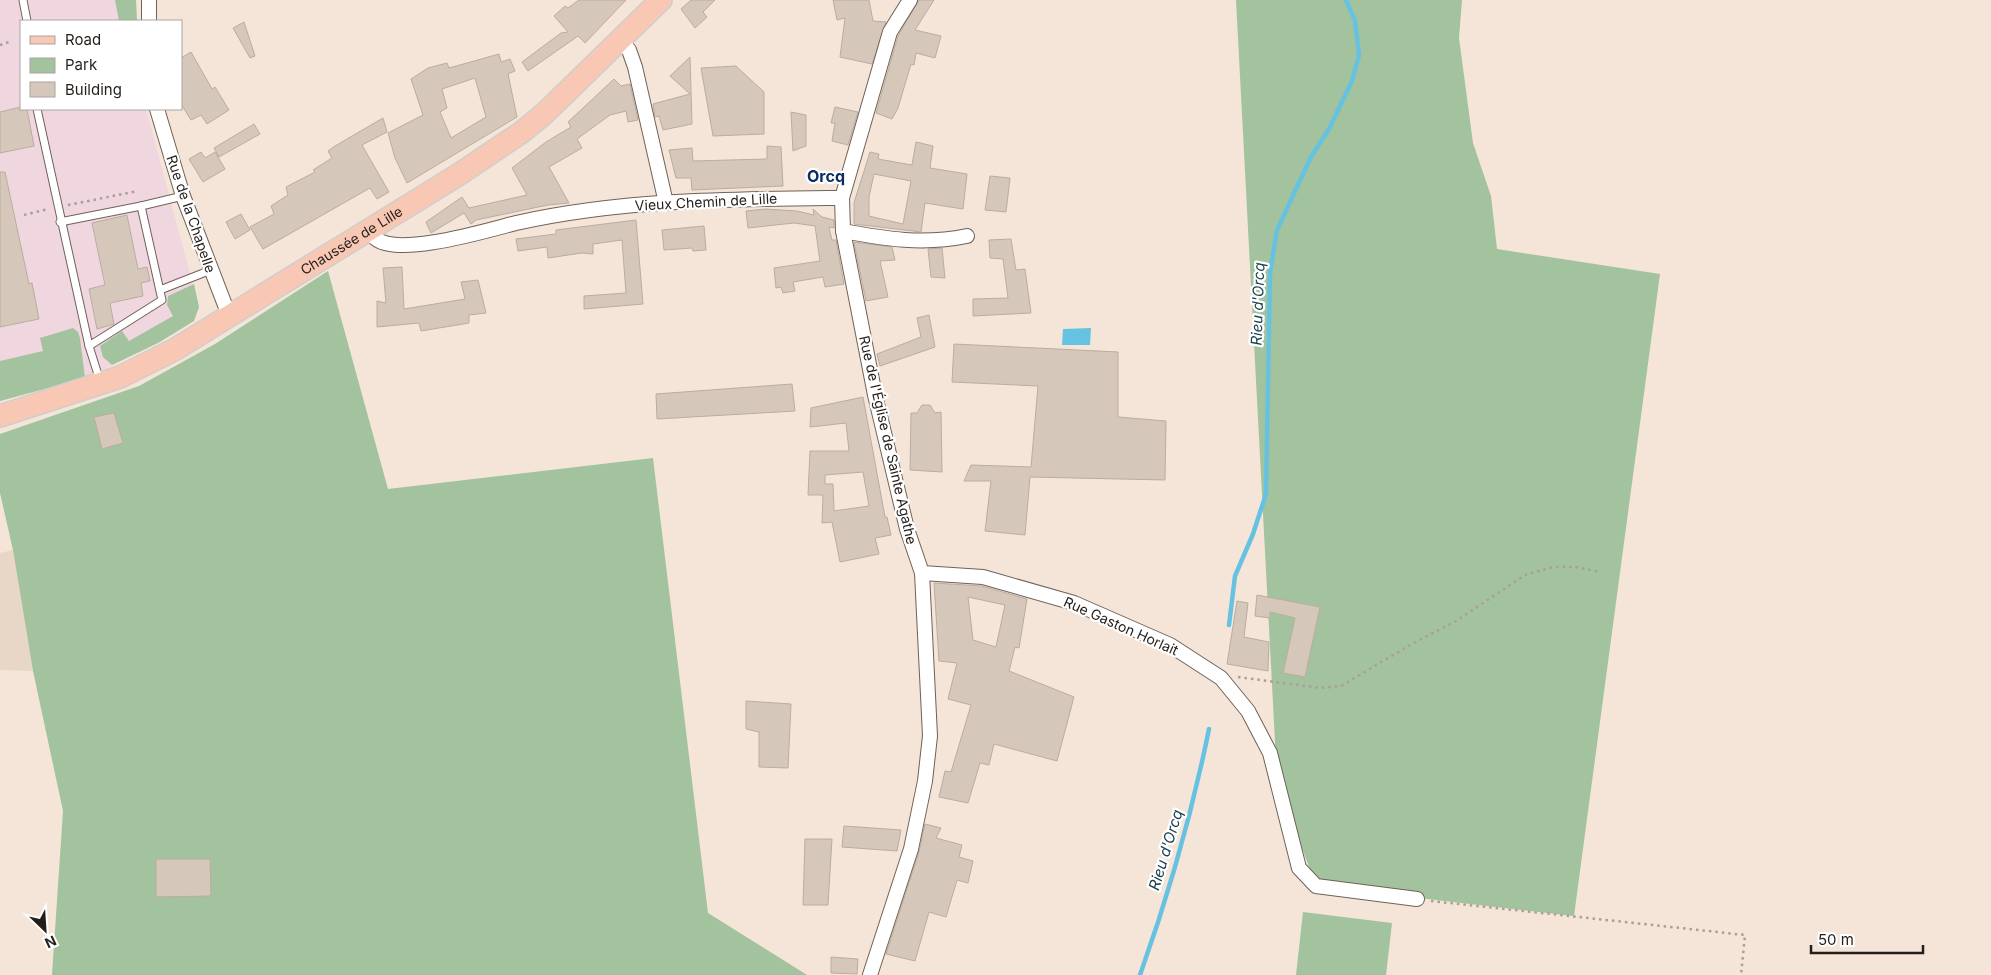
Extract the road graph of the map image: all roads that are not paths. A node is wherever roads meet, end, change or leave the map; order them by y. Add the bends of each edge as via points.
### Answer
1 (23, 0) edge
2 (150, 0) edge
3 (661, 0) edge
4 (910, 0) edge
5 (27, 20) edge
6 (149, 20) edge
7 (620, 41) junction
8 (37, 110) edge
9 (157, 110) edge
10 (182, 196) junction
11 (842, 198) junction
12 (666, 203) junction
13 (141, 206) junction
14 (60, 222) junction
15 (368, 229) junction
16 (843, 231) junction
17 (967, 236) dead end
18 (211, 270) junction
19 (160, 290) junction
20 (230, 318) junction
21 (89, 346) junction
22 (101, 384) junction
23 (0, 416) edge
24 (922, 573) junction
25 (1417, 899) road end
26 (870, 975) edge

1 - 5 lane
2 - 6 street
3 - 7 main road, Chaussée de Lille
4 - 11 street via 890,32
7 - 12 street, Vieux Chemin de Lille via 629,50 635,67
7 - 15 main road, Chaussée de Lille via 564,97 522,132
8 - 14 lane
9 - 10 street, Rue de la Chapelle
10 - 13 lane
10 - 18 street, Rue de la Chapelle
11 - 12 street, Vieux Chemin de Lille
11 - 16 street, Rue de l'Église de Sainte Agathe
12 - 15 street, Vieux Chemin de Lille via 608,207 418,246 376,240
13 - 14 lane
13 - 19 lane
14 - 21 lane
15 - 20 main road, Chaussée de Lille
16 - 17 street via 900,241 947,240
16 - 24 street, Rue de l'Église de Sainte Agathe via 875,396 907,529
18 - 19 lane
18 - 20 street, Rue de la Chapelle
19 - 21 lane via 162,300
20 - 22 main road, Chaussée de Lille via 174,350
21 - 22 lane
22 - 23 main road, Chaussée de Lille
24 - 25 street, Rue Gaston Horlait via 982,577 1074,603 1170,644 1221,678 1248,711 1270,753 1299,868 1310,880 1316,886
24 - 26 street, Rue de l'Église de Sainte Agathe via 930,736 925,781 911,849

